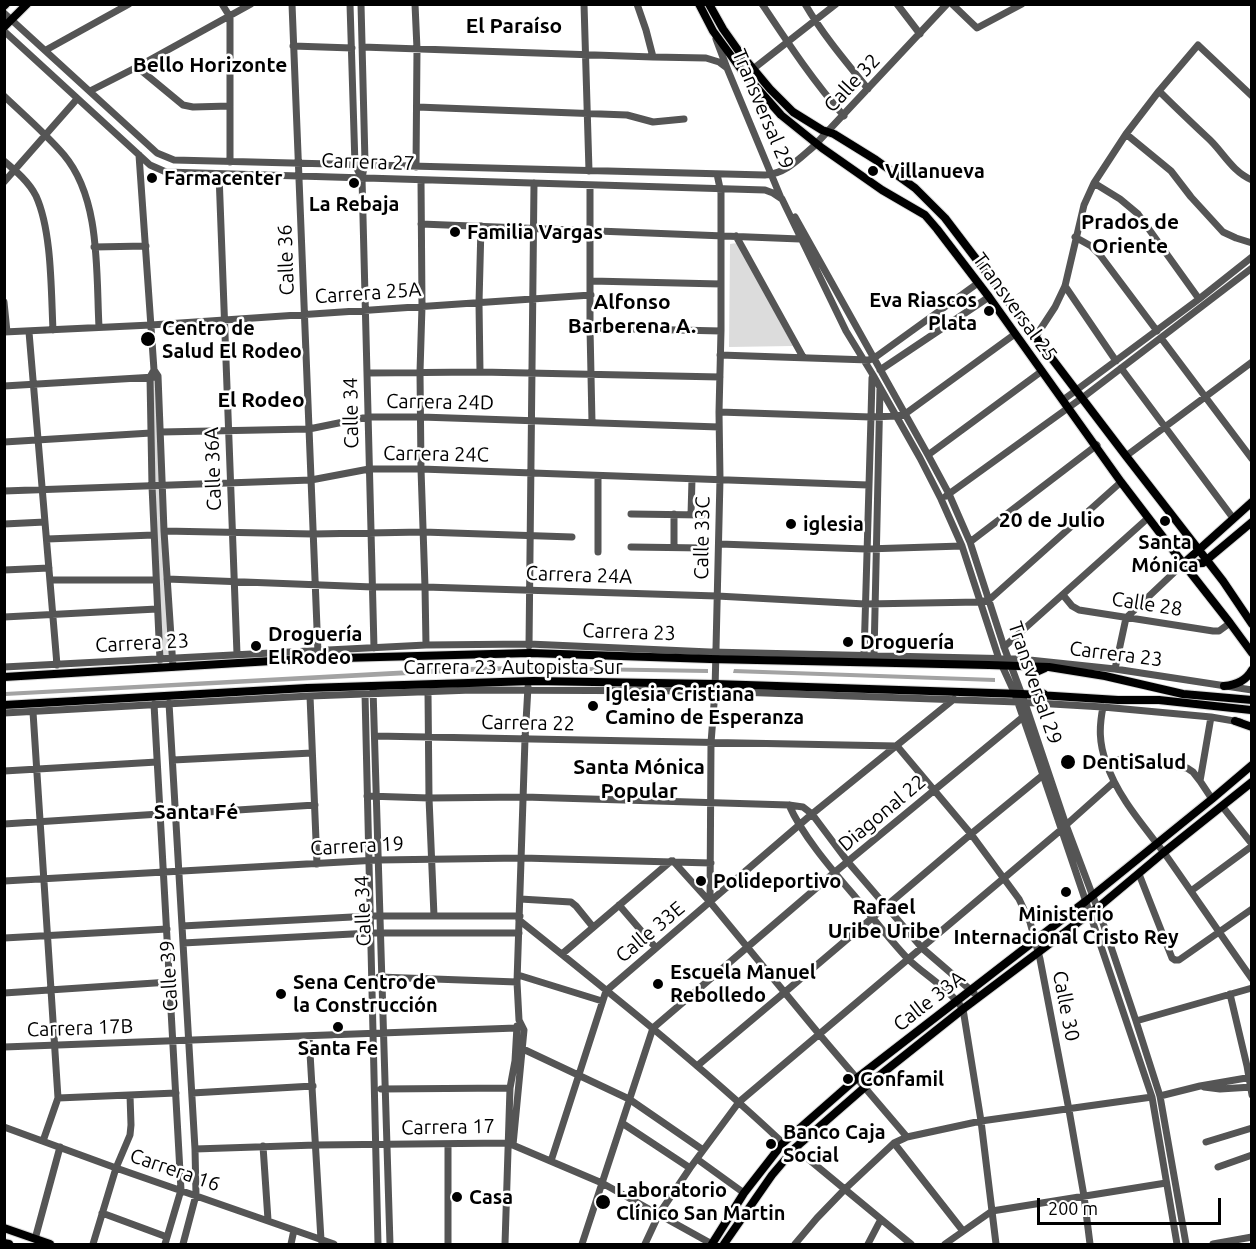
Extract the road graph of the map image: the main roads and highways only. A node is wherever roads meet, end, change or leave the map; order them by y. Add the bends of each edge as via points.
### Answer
1 (27, 4) edge
2 (699, 4) edge
3 (711, 5) edge
4 (4, 29) edge
5 (1251, 502) edge
6 (1251, 522) edge
7 (1199, 549) junction
8 (1207, 560) junction
9 (1183, 564) junction
10 (1251, 624) edge
11 (1250, 652) edge
12 (1005, 662) joint
13 (1049, 667) junction
14 (1251, 670) edge
15 (4, 677) edge
16 (1224, 686) road end
17 (1047, 695) junction
18 (1020, 698) joint
19 (1251, 700) edge
20 (4, 705) edge
21 (1251, 710) edge
22 (1235, 721) road end
23 (1251, 726) edge
24 (1251, 765) edge
25 (1251, 782) edge
26 (832, 1100) junction
27 (840, 1109) junction
28 (4, 1228) edge
29 (712, 1244) edge
30 (50, 1245) edge
31 (724, 1245) edge

1 - 4 main road
2 - 9 main road, Transversal 25 via 743,72 781,116 882,190 925,214 938,229
3 - 7 main road, Transversal 25 via 723,29 753,69 793,112 876,160 915,188 945,218
5 - 7 main road
6 - 8 main road
7 - 8 main road, Transversal 25
7 - 9 main road
8 - 9 main road
8 - 10 main road, Transversal 25
9 - 11 main road, Transversal 25
12 - 13 main road, Carrera 23
12 - 15 main road, Carrera 23 Autopista Sur via 530,649 318,654
13 - 17 main road via 1038,671 1033,680 1037,690
13 - 19 main road, Carrera 23 via 1182,694
14 - 16 main road via 1240,682
17 - 18 main road, Carrera 23
17 - 21 main road, Carrera 23 via 1160,700
18 - 20 main road, Carrera 23 Autopista Sur via 963,692 472,686
22 - 23 main road
24 - 26 main road, Calle 33A via 1090,898
25 - 27 main road, Calle 33A
26 - 27 main road
26 - 29 main road, Calle 33A via 783,1143 744,1193
27 - 31 main road, Calle 33A via 795,1148
28 - 30 main road

